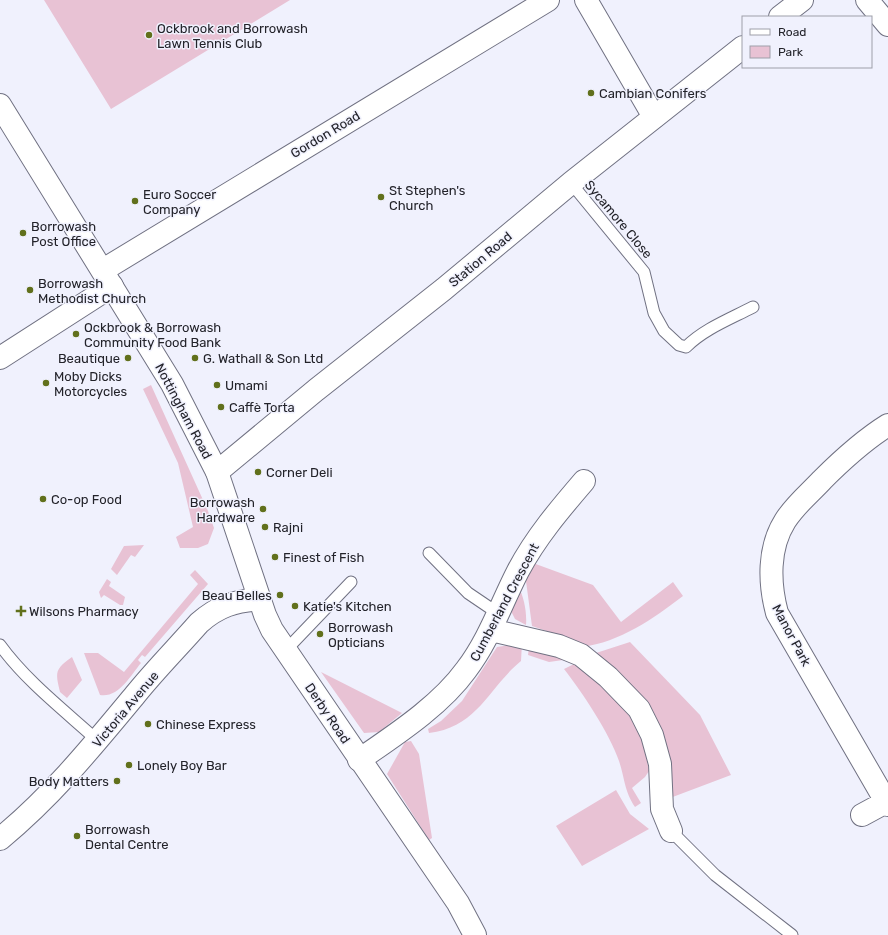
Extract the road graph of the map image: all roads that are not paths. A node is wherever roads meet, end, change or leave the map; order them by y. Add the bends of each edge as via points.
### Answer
1 (548, 0) edge
2 (586, 0) edge
3 (802, 0) edge
4 (867, 0) edge
5 (781, 16) edge
6 (888, 25) edge
7 (742, 48) edge
8 (3, 116) edge
9 (654, 117) junction
10 (571, 183) junction
11 (108, 278) junction
12 (753, 307) dead end
13 (0, 358) edge
14 (888, 425) edge
15 (217, 472) junction
16 (584, 481) dead end
17 (429, 553) dead end
18 (351, 582) dead end
19 (260, 599) junction
20 (495, 622) junction
21 (0, 645) edge
22 (285, 651) junction
23 (98, 741) junction
24 (359, 760) junction
25 (887, 804) edge
26 (862, 815) dead end
27 (671, 831) joint
28 (0, 839) edge
29 (476, 935) edge
30 (792, 935) edge

1 - 11 street, Gordon Road
2 - 9 street
3 - 5 street
4 - 6 street
7 - 9 street, Station Road
8 - 11 street, Nottingham Road
9 - 10 street, Station Road
10 - 12 lane, Sycamore Close via 644,272 654,313 664,331 680,345 686,347 724,321
10 - 15 street, Station Road
11 - 13 street, Gordon Road
11 - 15 street, Nottingham Road via 172,384
14 - 25 street, Manor Park via 830,471 796,506 778,536 770,568 772,594 777,612
15 - 19 street, Derby Road
16 - 20 street, Cumberland Crescent via 557,512 528,553
17 - 20 lane
18 - 22 lane
19 - 22 street, Derby Road via 272,630
19 - 23 street, Victoria Avenue via 230,603 208,615 136,694
20 - 24 street, Cumberland Crescent via 466,672 396,734
20 - 27 street via 581,655 635,704 652,735 660,764 662,809
21 - 23 lane via 32,680
22 - 24 street, Derby Road
23 - 28 street, Victoria Avenue via 56,789
24 - 29 street, Derby Road via 458,904
25 - 26 street, Manor Park
27 - 30 lane via 715,875

